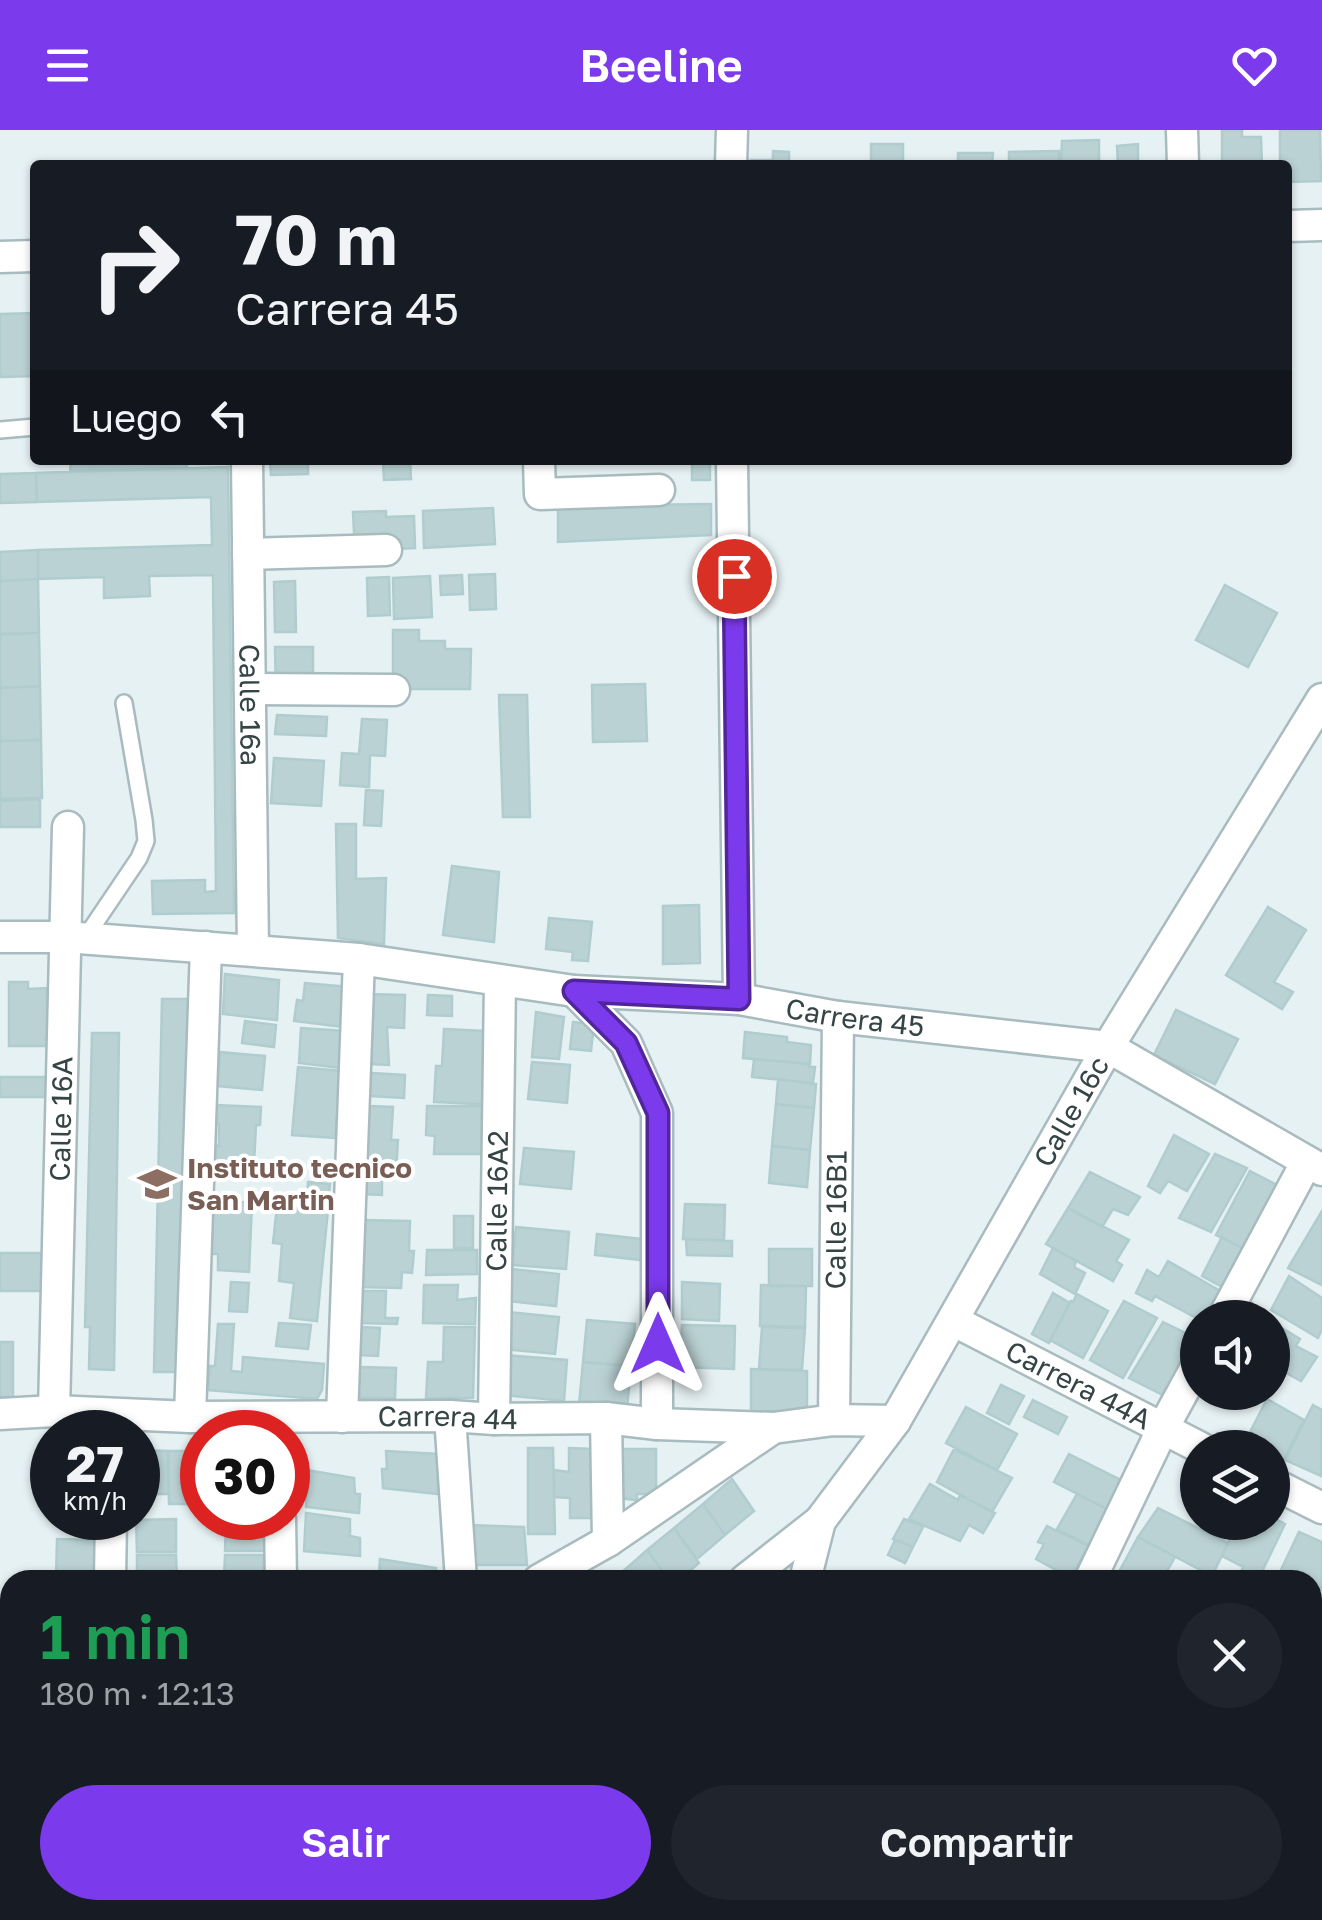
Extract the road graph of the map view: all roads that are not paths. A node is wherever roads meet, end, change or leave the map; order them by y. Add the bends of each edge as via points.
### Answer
1 (732, 130) edge
2 (1182, 130) edge
3 (731, 160) edge
4 (1183, 160) edge
5 (1322, 225) edge
6 (1292, 226) edge
7 (30, 256) edge
8 (0, 257) edge
9 (30, 427) edge
10 (0, 430) edge
11 (247, 465) edge
12 (539, 465) edge
13 (732, 465) edge
14 (659, 490) dead end
15 (386, 550) dead end
16 (248, 554) junction
17 (250, 690) junction
18 (394, 690) dead end
19 (1322, 699) edge
20 (124, 704) dead end
21 (68, 827) dead end
22 (0, 937) edge
23 (75, 938) junction
24 (206, 947) junction
25 (253, 950) junction
26 (359, 959) junction
27 (500, 982) junction
28 (574, 991) junction
29 (739, 999) junction
30 (838, 1017) junction
31 (1108, 1047) junction
32 (1314, 1167) edge
33 (1234, 1300) edge
34 (954, 1321) junction
35 (1180, 1397) edge
36 (54, 1410) edge
37 (190, 1410) edge
38 (30, 1413) edge
39 (0, 1414) edge
40 (342, 1416) junction
41 (450, 1416) junction
42 (606, 1418) junction
43 (310, 1420) edge
44 (494, 1420) junction
45 (834, 1420) junction
46 (895, 1421) junction
47 (657, 1424) junction
48 (773, 1428) junction
49 (1163, 1428) junction
50 (1180, 1437) edge
51 (1290, 1493) edge
52 (1322, 1508) edge
53 (820, 1521) junction
54 (111, 1540) edge
55 (280, 1540) edge
56 (608, 1540) junction
57 (110, 1570) edge
58 (281, 1570) edge
59 (460, 1570) edge
60 (556, 1570) edge
61 (758, 1570) edge
62 (808, 1570) edge
63 (1095, 1570) edge

1 - 3 street
2 - 4 street
5 - 6 street
7 - 8 street
9 - 10 lane
11 - 16 street, Calle 16a
12 - 14 street via 540,494
13 - 29 street
15 - 16 street
16 - 17 street, Calle 16a
17 - 18 street
17 - 25 street, Calle 16a
19 - 31 street, Calle 16c
20 - 23 lane via 146,841
21 - 23 street, Calle 16A
22 - 23 street, Carrera 45
23 - 24 street, Carrera 45
23 - 36 street, Calle 16A
24 - 25 street, Carrera 45
24 - 37 street
25 - 26 street, Carrera 45
26 - 27 street, Carrera 45
26 - 40 street
27 - 28 street, Carrera 45
27 - 44 street, Calle 16A2
28 - 29 street, Carrera 45
28 - 47 street via 626,1043 658,1113
29 - 30 street, Carrera 45
30 - 31 street, Carrera 45
30 - 45 street, Calle 16B1
31 - 32 street, Carrera 45
31 - 34 street, Calle 16c
32 - 33 street
34 - 46 street, Calle 16c
34 - 49 street, Carrera 44A
35 - 49 street
38 - 39 street, Carrera 44
40 - 41 street, Carrera 44
40 - 43 street, Carrera 44
41 - 44 street, Carrera 44
41 - 59 street
42 - 44 street, Carrera 44
42 - 47 street, Carrera 44
42 - 56 street
45 - 46 street, Carrera 44
45 - 48 street, Carrera 44
46 - 53 street, Calle 16c
47 - 48 street, Carrera 44
48 - 56 street
49 - 50 street, Carrera 44A
49 - 63 street
51 - 52 street
53 - 61 street, Calle 16c
53 - 62 street, Calle 16c
54 - 57 street
55 - 58 street
56 - 60 street

